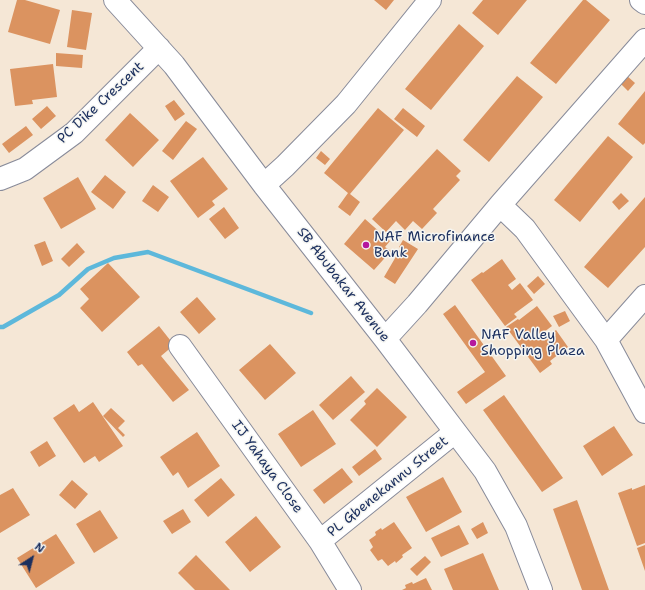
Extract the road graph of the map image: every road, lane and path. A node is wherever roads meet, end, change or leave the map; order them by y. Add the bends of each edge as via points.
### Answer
1 (115, 0) edge
2 (430, 0) edge
3 (642, 0) edge
4 (645, 3) edge
5 (645, 40) edge
6 (159, 48) junction
7 (0, 179) edge
8 (264, 185) junction
9 (500, 205) junction
10 (645, 296) edge
11 (385, 340) junction
12 (606, 340) junction
13 (180, 346) dead end
14 (645, 412) edge
15 (455, 432) junction
16 (320, 541) junction
17 (350, 590) edge
18 (541, 590) edge

1 - 6 street, SB Abubakar Avenue
2 - 8 street via 346,104
3 - 4 street
5 - 9 street
6 - 7 street, PC Dike Crescent via 74,133 25,169
6 - 8 street, SB Abubakar Avenue
8 - 11 street, SB Abubakar Avenue
9 - 11 street
9 - 12 street via 525,229
10 - 12 street
11 - 15 street, SB Abubakar Avenue
12 - 14 street
13 - 16 street, IJ Yahaya Close
15 - 16 street, PL Gbenekannu Street
15 - 18 street, SB Abubakar Avenue via 485,471 516,526
16 - 17 street, IJ Yahaya Close

